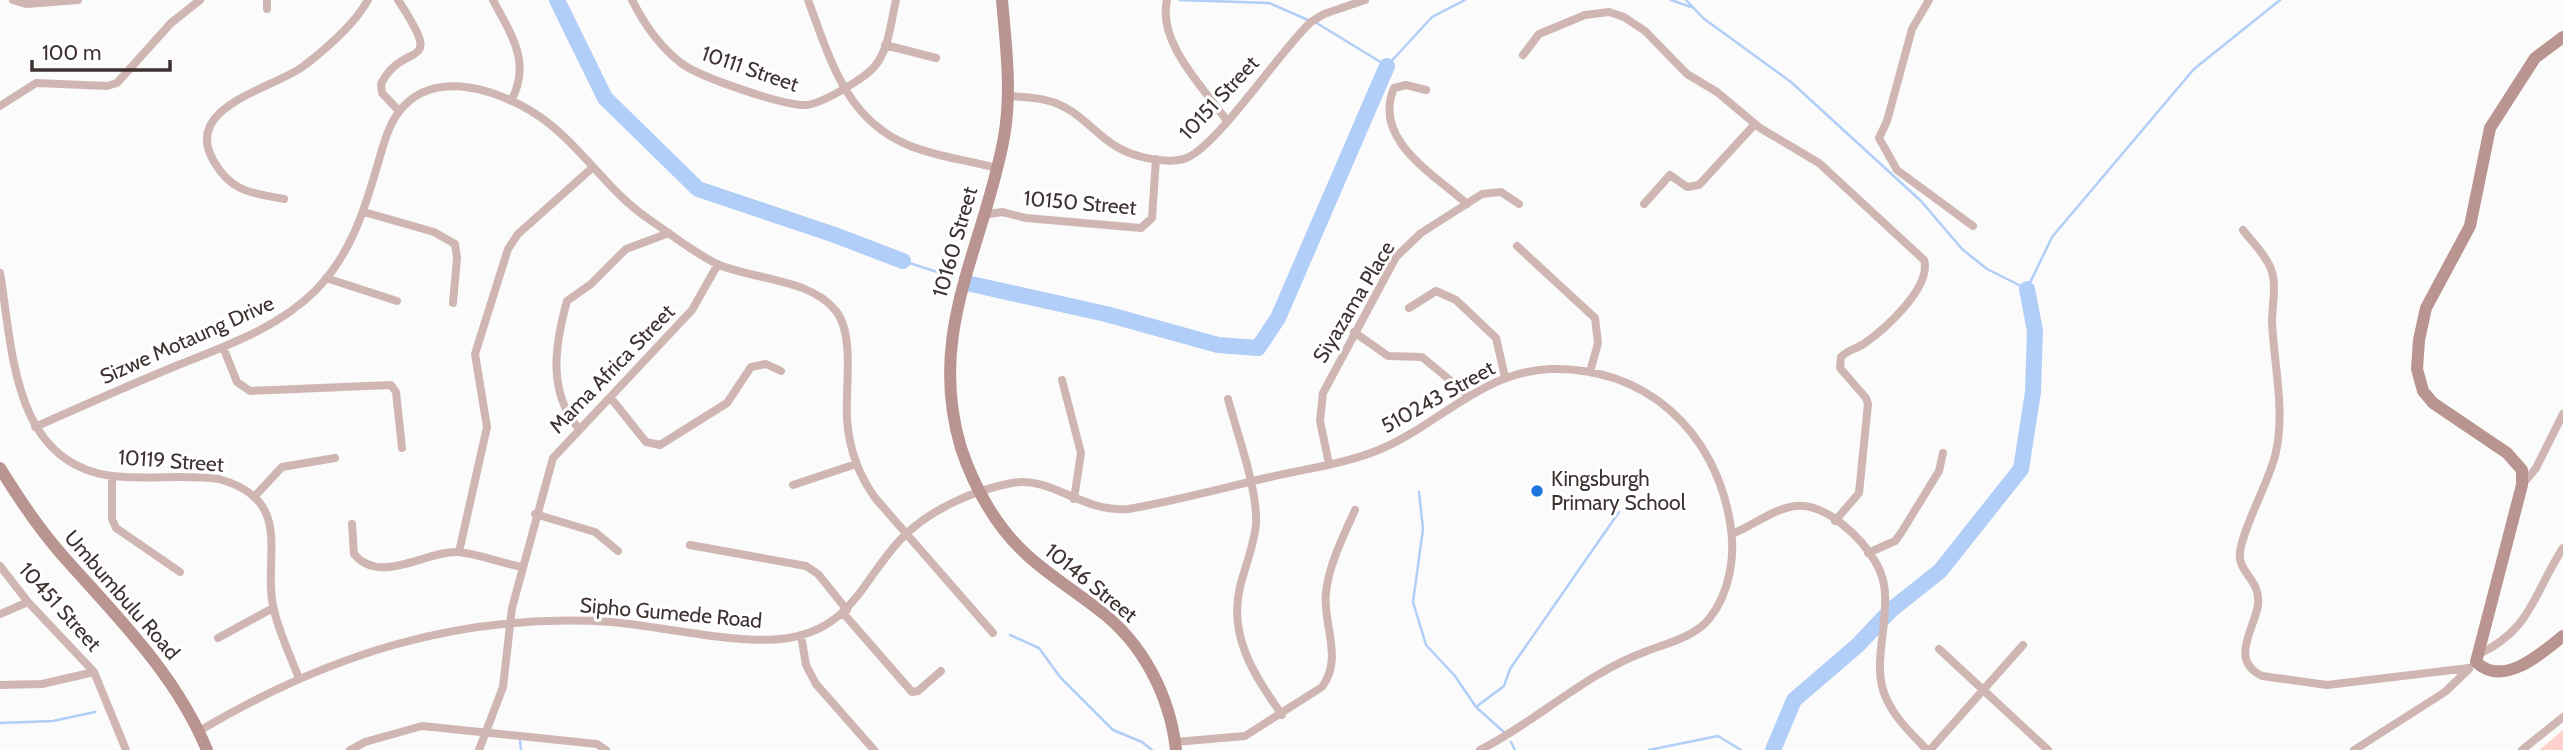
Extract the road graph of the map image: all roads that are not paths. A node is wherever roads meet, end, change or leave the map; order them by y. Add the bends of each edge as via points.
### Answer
1 (13, 0) edge
2 (78, 0) edge
3 (200, 0) edge
4 (368, 0) edge
5 (398, 0) edge
6 (493, 0) edge
7 (632, 0) edge
8 (808, 0) edge
9 (896, 0) edge
10 (1002, 0) edge
11 (1167, 0) edge
12 (1365, 0) edge
13 (1929, 0) edge
14 (2563, 38) edge
15 (885, 45) junction
16 (1523, 55) dead end
17 (936, 58) dead end
18 (842, 89) junction
19 (1426, 90) dead end
20 (1009, 96) junction
21 (511, 101) junction
22 (0, 106) edge
23 (399, 111) junction
24 (1227, 121) junction
25 (1755, 124) junction
26 (1156, 159) junction
27 (592, 168) junction
28 (996, 169) junction
29 (284, 199) dead end
30 (1467, 204) junction
31 (1519, 204) dead end
32 (1644, 204) dead end
33 (364, 212) junction
34 (983, 215) junction
35 (1973, 226) dead end
36 (2243, 230) dead end
37 (669, 233) junction
38 (1517, 246) dead end
39 (718, 264) junction
40 (0, 273) edge
41 (326, 278) junction
42 (397, 301) dead end
43 (453, 303) dead end
44 (1409, 308) dead end
45 (1354, 332) junction
46 (223, 347) junction
47 (780, 371) dead end
48 (1591, 372) junction
49 (1504, 377) junction
50 (1062, 380) dead end
51 (1468, 395) junction
52 (610, 397) junction
53 (1228, 399) dead end
54 (2563, 414) edge
55 (35, 427) junction
56 (579, 429) junction
57 (402, 448) dead end
58 (1943, 453) dead end
59 (335, 458) dead end
60 (856, 464) junction
61 (1329, 464) junction
62 (1, 471) edge
63 (112, 476) junction
64 (1249, 482) junction
65 (793, 485) dead end
66 (2522, 485) junction
67 (979, 492) junction
68 (254, 497) junction
69 (1074, 499) junction
70 (1354, 510) dead end
71 (536, 514) junction
72 (1835, 521) junction
73 (352, 524) dead end
74 (907, 533) junction
75 (1732, 534) junction
76 (690, 545) dead end
77 (2563, 548) edge
78 (618, 551) dead end
79 (459, 552) junction
80 (1868, 553) junction
81 (0, 566) edge
82 (522, 568) junction
83 (180, 572) dead end
84 (28, 602) junction
85 (273, 608) junction
86 (845, 612) junction
87 (0, 614) edge
88 (509, 624) junction
89 (993, 633) dead end
90 (801, 635) junction
91 (2563, 636) edge
92 (218, 638) dead end
93 (2024, 645) dead end
94 (1939, 649) dead end
95 (2474, 662) junction
96 (941, 671) dead end
97 (94, 672) junction
98 (298, 676) junction
99 (0, 685) edge
100 (1982, 690) junction
101 (1282, 715) junction
102 (2563, 717) edge
103 (199, 731) junction
104 (486, 733) junction
105 (1175, 746) edge
106 (126, 750) edge
107 (207, 750) edge
108 (349, 750) edge
109 (479, 750) edge
110 (606, 750) edge
111 (874, 750) edge
112 (1480, 750) edge
113 (1929, 750) edge
114 (2048, 750) edge
115 (2354, 750) edge
116 (2522, 750) edge

1 - 2 street via 26,4
3 - 22 street via 171,23 117,83 36,83
4 - 29 street via 305,66 236,100 211,126 208,148 233,185
5 - 23 street via 422,45 380,84 382,93
6 - 21 street via 521,65
7 - 18 street, 10111 Street via 657,40 699,73 796,105 815,104
8 - 18 street
9 - 15 street
10 - 20 street, 10160 Street
11 - 24 street via 1172,40
12 - 24 street, 10151 Street via 1311,22
13 - 35 street via 1912,29 1888,121 1879,138 1897,170
14 - 66 street via 2535,58 2490,128 2470,226 2426,308 2419,340 2417,369 2423,391 2433,403 2518,463
15 - 17 street
15 - 18 street, 10111 Street via 873,68
16 - 25 street via 1543,31 1592,12 1616,13 1645,31 1687,74
18 - 28 street via 863,115 896,139
19 - 30 street via 1406,85 1394,88 1391,130 1399,144
20 - 26 street, 10151 Street via 1064,106 1119,148
20 - 28 street, 10160 Street
21 - 23 street via 450,86 425,92
21 - 27 street via 555,129
23 - 33 street, Sizwe Motaung Drive
24 - 26 street, 10151 Street via 1193,155
25 - 32 street via 1699,185 1687,187 1670,175
25 - 72 street via 1819,163 1921,256 1926,266 1911,299 1877,334 1841,357 1840,368 1868,404 1859,493
26 - 34 street, 10150 Street via 1153,214 1141,228 1002,212
27 - 37 street via 634,210
27 - 79 street via 518,234 508,249 475,354 487,427
28 - 34 street, 10160 Street
30 - 31 street, Siyazama Place via 1492,191
30 - 45 street, Siyazama Place via 1403,248
33 - 41 street, Sizwe Motaung Drive via 348,248
33 - 43 street via 434,232 454,244
34 - 67 street, 10160 Street via 954,320 949,364 956,431
36 - 95 street via 2272,273 2278,422 2275,457 2240,550 2242,568 2258,591 2244,651 2249,666 2262,676 2320,685
37 - 39 street
37 - 56 street via 626,248 567,301 555,366 562,404
38 - 48 street via 1595,318 1598,342
39 - 52 street, Mama Africa Street via 692,310
39 - 60 street via 813,292 842,319 848,429
40 - 55 street via 22,398
41 - 42 street
41 - 46 street, Sizwe Motaung Drive via 283,318
44 - 49 street via 1436,291 1456,300 1496,338
45 - 51 street via 1383,354 1422,357
45 - 61 street, Siyazama Place via 1323,393 1320,421
46 - 55 street, Sizwe Motaung Drive
46 - 57 street via 237,382 250,391 390,385 396,392
47 - 52 street via 766,365 751,367 727,403 660,445 646,442
48 - 49 street, 510243 Street via 1546,369
48 - 75 street, 510243 Street via 1654,398 1693,433 1719,475
49 - 51 street, 510243 Street
50 - 69 street via 1081,453
51 - 61 street, 510243 Street via 1388,445
52 - 56 street, Mama Africa Street
53 - 64 street
54 - 66 street via 2536,468
55 - 63 street, 10119 Street via 68,460
56 - 71 street, Mama Africa Street via 553,458
58 - 80 street via 1939,471 1895,541
59 - 68 street via 282,467
60 - 65 street
60 - 74 street via 869,490
61 - 64 street, 510243 Street
62 - 103 street, Umbumbulu Road via 39,528 154,659
63 - 68 street, 10119 Street via 219,479
63 - 83 street via 111,519 116,528
64 - 69 street, 510243 Street via 1128,509 1102,509
64 - 101 street via 1255,524 1240,589 1238,626 1249,663
66 - 95 street
67 - 69 street, 510243 Street via 1032,482
67 - 74 street, Sipho Gumede Road
67 - 105 street, 10146 Street via 1025,554 1130,640 1163,695
68 - 85 street via 268,518 273,538
70 - 101 street via 1326,591 1332,659 1329,674 1322,687
71 - 78 street via 594,532
71 - 82 street, Mama Africa Street
72 - 75 street via 1820,509 1793,506
72 - 80 street
73 - 79 street via 354,554 367,564 394,566
74 - 86 street, Sipho Gumede Road
74 - 89 street
75 - 112 street, 510243 Street via 1728,582 1719,606 1706,622 1683,637 1609,666 1520,730
76 - 86 street via 806,566 818,574
77 - 95 street via 2512,634
79 - 82 street
80 - 113 street via 1884,589 1883,690 1892,712
81 - 84 street, 10451 Street
82 - 88 street, Mama Africa Street
84 - 87 street
84 - 97 street, 10451 Street
85 - 92 street
85 - 98 street
86 - 90 street, Sipho Gumede Road
86 - 96 street via 912,692
88 - 90 street, Sipho Gumede Road via 607,622 763,640
88 - 98 street, Sipho Gumede Road via 415,639
88 - 104 street, Mama Africa Street via 506,673
90 - 111 street via 810,674
91 - 95 street via 2518,668 2494,671
93 - 100 street
94 - 100 street
95 - 115 street via 2445,692
97 - 99 street via 42,684
97 - 106 street, 10451 Street
98 - 103 street, Sipho Gumede Road
100 - 113 street
100 - 114 street
101 - 105 street via 1245,736
102 - 116 street
103 - 107 street, Umbumbulu Road
104 - 108 street via 412,727
104 - 109 street, Mama Africa Street
104 - 110 street via 597,744

